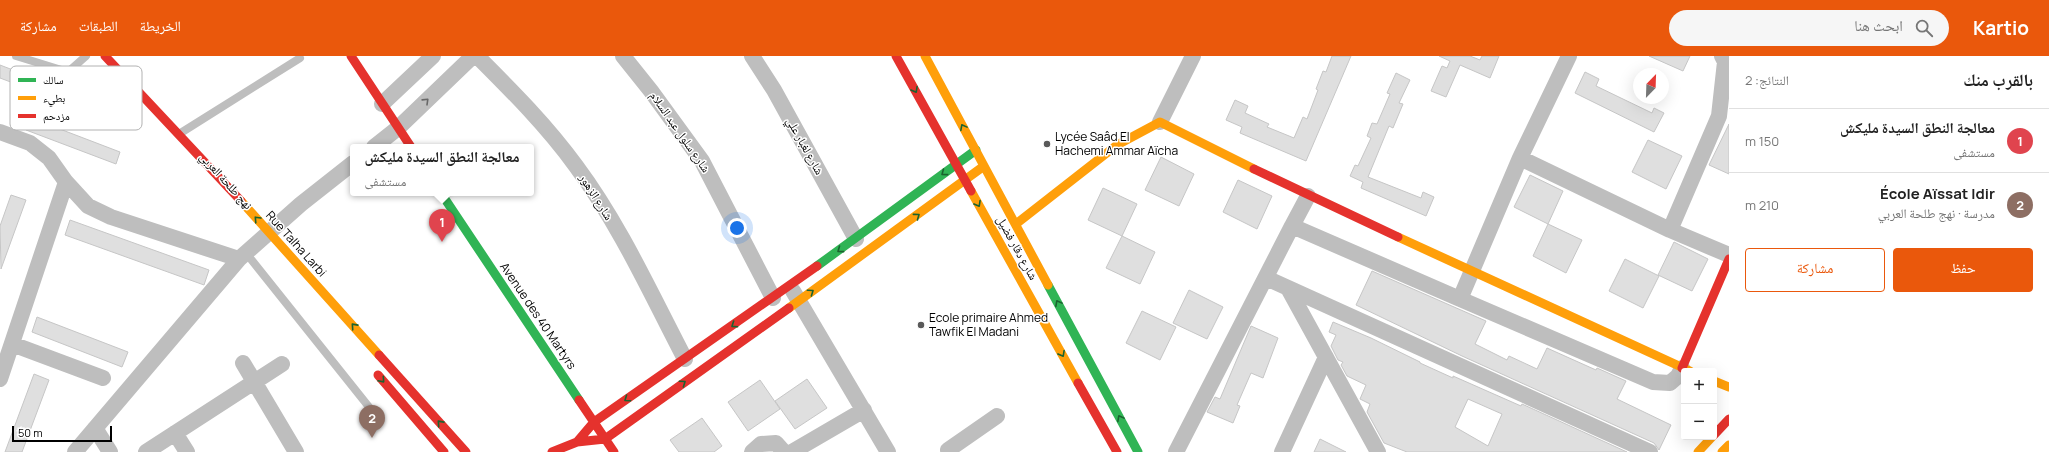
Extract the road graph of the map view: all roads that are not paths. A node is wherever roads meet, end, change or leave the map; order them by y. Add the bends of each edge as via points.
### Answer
1 (16, 56) edge
2 (86, 56) edge
3 (97, 56) edge
4 (105, 56) edge
5 (351, 56) edge
6 (433, 56) edge
7 (473, 56) edge
8 (477, 56) edge
9 (623, 56) edge
10 (752, 56) edge
11 (896, 56) edge
12 (925, 56) edge
13 (1193, 56) edge
14 (1569, 56) edge
15 (1722, 56) edge
16 (300, 58) dead end
17 (48, 66) edge
18 (75, 66) edge
19 (107, 66) edge
20 (114, 66) edge
21 (142, 99) edge
22 (142, 103) edge
23 (382, 104) junction
24 (1724, 119) edge
25 (1160, 122) junction
26 (398, 128) junction
27 (0, 132) edge
28 (175, 137) junction
29 (378, 144) edge
30 (409, 144) edge
31 (976, 150) junction
32 (1520, 158) junction
33 (956, 164) junction
34 (350, 165) edge
35 (984, 166) junction
36 (965, 180) junction
37 (66, 182) junction
38 (214, 186) dead end
39 (443, 196) edge
40 (1308, 196) junction
41 (1016, 224) junction
42 (1292, 226) junction
43 (1670, 230) junction
44 (264, 238) junction
45 (856, 239) junction
46 (1729, 255) edge
47 (243, 256) junction
48 (1729, 259) edge
49 (1472, 271) junction
50 (1266, 278) junction
51 (791, 286) junction
52 (1289, 290) junction
53 (773, 298) junction
54 (1460, 299) junction
55 (799, 300) junction
56 (12, 344) junction
57 (1326, 357) junction
58 (685, 359) junction
59 (243, 363) dead end
60 (282, 364) dead end
61 (371, 367) dead end
62 (1682, 368) edge
63 (1687, 368) edge
64 (1681, 374) edge
65 (103, 378) dead end
66 (0, 379) edge
67 (254, 382) junction
68 (1717, 382) edge
69 (1729, 386) edge
70 (864, 410) junction
71 (373, 412) dead end
72 (997, 416) dead end
73 (1729, 419) edge
74 (594, 422) junction
75 (95, 428) junction
76 (1717, 432) edge
77 (175, 433) junction
78 (605, 439) junction
79 (1709, 440) edge
80 (578, 442) junction
81 (1729, 445) edge
82 (555, 451) edge
83 (948, 451) edge
84 (75, 452) edge
85 (110, 452) edge
86 (146, 452) edge
87 (187, 452) edge
88 (296, 452) edge
89 (444, 452) edge
90 (466, 452) edge
91 (614, 452) edge
92 (752, 452) edge
93 (784, 452) edge
94 (792, 452) edge
95 (888, 452) edge
96 (1117, 452) edge
97 (1138, 452) edge
98 (1176, 452) edge
99 (1282, 452) edge
100 (1378, 452) edge
101 (1650, 452) edge
102 (1698, 452) edge
103 (1722, 452) edge

1 - 17 lane
2 - 18 lane
3 - 19 main road, نهج طلحة العربي
4 - 20 main road, Rue Talha Larbi
5 - 23 main road
6 - 23 street
26 -> 7 street
8 - 58 street, شارع الزهور via 539,120 577,166 615,227
9 - 53 street, شارع سلول عبد السلام via 702,161
10 - 45 street, شارع لغبار علي via 774,90
11 -> 33 main road, شارع دقار فضيل
31 -> 12 main road, شارع دقار فضيل
13 - 25 street
14 - 32 street
15 - 24 street via 1725,62
16 - 28 lane
21 - 28 main road, Rue Talha Larbi
22 - 28 main road, نهج طلحة العربي
23 - 26 main road
24 - 43 street
25 - 40 main road
25 - 41 main road via 1117,145
26 - 29 street
26 - 30 main road
27 - 37 street via 30,143 49,158
28 - 38 main road, نهج طلحة العربي
44 -> 28 main road, Rue Talha Larbi
31 - 33 main road
31 - 35 main road, شارع دقار فضيل
32 - 43 street
32 - 49 street
33 - 36 main road, شارع دقار فضيل
33 -> 45 main road
34 - 44 street via 301,204
35 - 36 main road
35 - 41 main road, شارع دقار فضيل
55 -> 36 main road
36 -> 96 main road, شارع دقار فضيل
37 - 47 street via 88,206 111,217
37 - 56 street
39 - 74 main road, Avenue des 40 Martyrs
40 - 42 street
40 - 49 main road
97 -> 41 main road, شارع دقار فضيل
42 - 50 street
42 - 54 street
43 - 46 street
44 - 47 street
90 -> 44 main road, Rue Talha Larbi
45 -> 51 main road
47 - 71 lane
47 - 75 street
48 - 63 main road
49 - 54 street
49 - 62 main road
50 - 52 street
50 - 98 street
51 - 53 main road
51 - 55 street
52 - 57 street
52 - 101 street
53 -> 58 main road
54 - 64 street via 1653,382 1670,382
55 - 70 street
78 -> 55 main road
56 - 65 street
56 - 66 street
57 - 99 street
57 - 100 street
58 -> 74 main road
59 - 67 street
60 - 67 street
61 -> 89 main road
67 - 77 street
67 - 88 street
68 - 69 main road
70 - 94 street
70 - 95 street
72 - 83 street
73 - 76 main road
74 - 78 main road, Avenue des 40 Martyrs
74 - 80 main road
75 - 84 street
75 - 85 street
77 - 86 street
77 - 87 street
78 - 80 main road
78 - 91 main road, Avenue des 40 Martyrs
79 - 102 main road
80 - 82 main road
81 - 103 main road
92 - 93 street via 761,444 776,443

